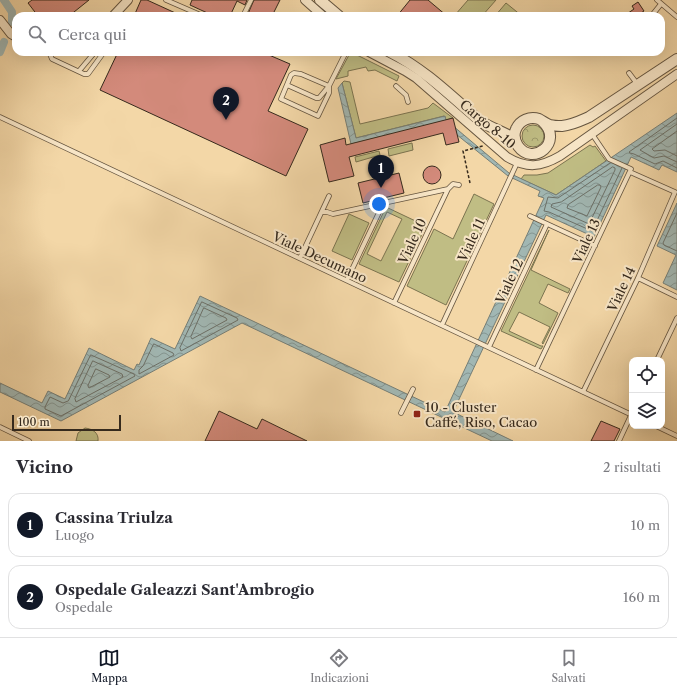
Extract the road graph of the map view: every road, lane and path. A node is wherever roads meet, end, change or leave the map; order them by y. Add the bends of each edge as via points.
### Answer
1 (128, 0) edge
2 (166, 0) edge
3 (251, 0) edge
4 (305, 0) edge
5 (320, 0) edge
6 (657, 0) edge
7 (661, 4) junction
8 (117, 12) edge
9 (193, 12) edge
10 (244, 12) edge
11 (318, 12) edge
12 (334, 12) edge
13 (655, 12) edge
14 (677, 17) edge
15 (0, 20) edge
16 (12, 35) edge
17 (51, 56) edge
18 (92, 56) edge
19 (101, 56) edge
20 (344, 56) edge
21 (377, 56) edge
22 (398, 56) edge
23 (677, 59) edge
24 (79, 71) junction
25 (629, 72) dead end
26 (677, 74) edge
27 (635, 81) dead end
28 (287, 85) junction
29 (329, 86) junction
30 (396, 86) dead end
31 (408, 102) dead end
32 (0, 117) edge
33 (543, 122) junction
34 (519, 124) junction
35 (569, 125) junction
36 (498, 129) junction
37 (592, 134) junction
38 (515, 139) junction
39 (550, 140) junction
40 (483, 146) dead end
41 (517, 163) junction
42 (630, 172) junction
43 (470, 183) dead end
44 (459, 185) dead end
45 (448, 188) junction
46 (329, 196) dead end
47 (382, 204) junction
48 (322, 212) junction
49 (530, 216) dead end
50 (546, 224) junction
51 (595, 246) junction
52 (300, 258) junction
53 (638, 278) junction
54 (347, 280) junction
55 (677, 297) edge
56 (394, 303) junction
57 (677, 318) edge
58 (442, 325) junction
59 (489, 347) junction
60 (658, 357) edge
61 (536, 370) junction
62 (413, 389) dead end
63 (583, 392) junction
64 (401, 413) dead end
65 (629, 413) edge
66 (629, 420) edge
67 (0, 427) edge
68 (662, 429) edge
69 (677, 437) edge
70 (29, 441) edge
71 (619, 441) edge
72 (676, 441) edge

1 - 8 street
2 - 9 lane
3 - 10 lane
4 - 11 street
5 - 12 street
6 - 7 lane
7 - 13 lane
7 - 14 lane
15 - 16 street
17 - 24 lane via 52,59
18 - 24 lane
19 - 24 lane via 88,74
20 - 29 lane
21 - 41 street, Cargo 8-10 via 416,78
22 - 36 street via 423,72 480,121
23 - 35 street via 589,117
25 - 27 lane
26 - 37 street, Cargo 8-10
28 - 29 lane via 316,98 322,97
28 - 29 lane via 292,74 298,73
28 - 29 lane via 281,99 318,116 329,93
30 - 31 lane via 406,95
32 - 52 lane, Viale Decumano
33 - 34 street via 533,118
33 - 35 street via 556,126
33 - 39 street via 549,130
34 - 36 street via 507,129
34 - 38 street
35 - 39 street
36 - 38 street
37 - 41 street, Cargo 8-10 via 549,163 530,166
37 - 42 lane via 609,159 631,169
38 - 39 street via 521,150 532,154 544,150
40 - 43 path via 462,151
41 - 58 lane, Viale 11
42 - 51 lane, Viale 13
42 - 53 lane, Viale 14 via 675,192
44 - 45 lane via 453,184
45 - 47 lane
45 - 56 lane, Viale 10
46 - 48 lane
47 - 48 lane via 333,214
47 - 54 lane
48 - 52 lane
49 - 50 lane
50 - 51 lane
50 - 59 lane, Viale 12
51 - 61 lane, Viale 13
52 - 54 lane, Viale Decumano
53 - 55 lane
53 - 63 lane, Viale 14
54 - 56 lane, Viale Decumano
56 - 58 lane, Viale Decumano
57 - 60 lane
58 - 59 lane, Viale Decumano
59 - 61 lane, Viale Decumano
61 - 63 lane, Viale Decumano
62 - 64 lane
63 - 65 lane, Viale Decumano
66 - 71 lane
67 - 70 lane
68 - 69 lane
69 - 72 lane

